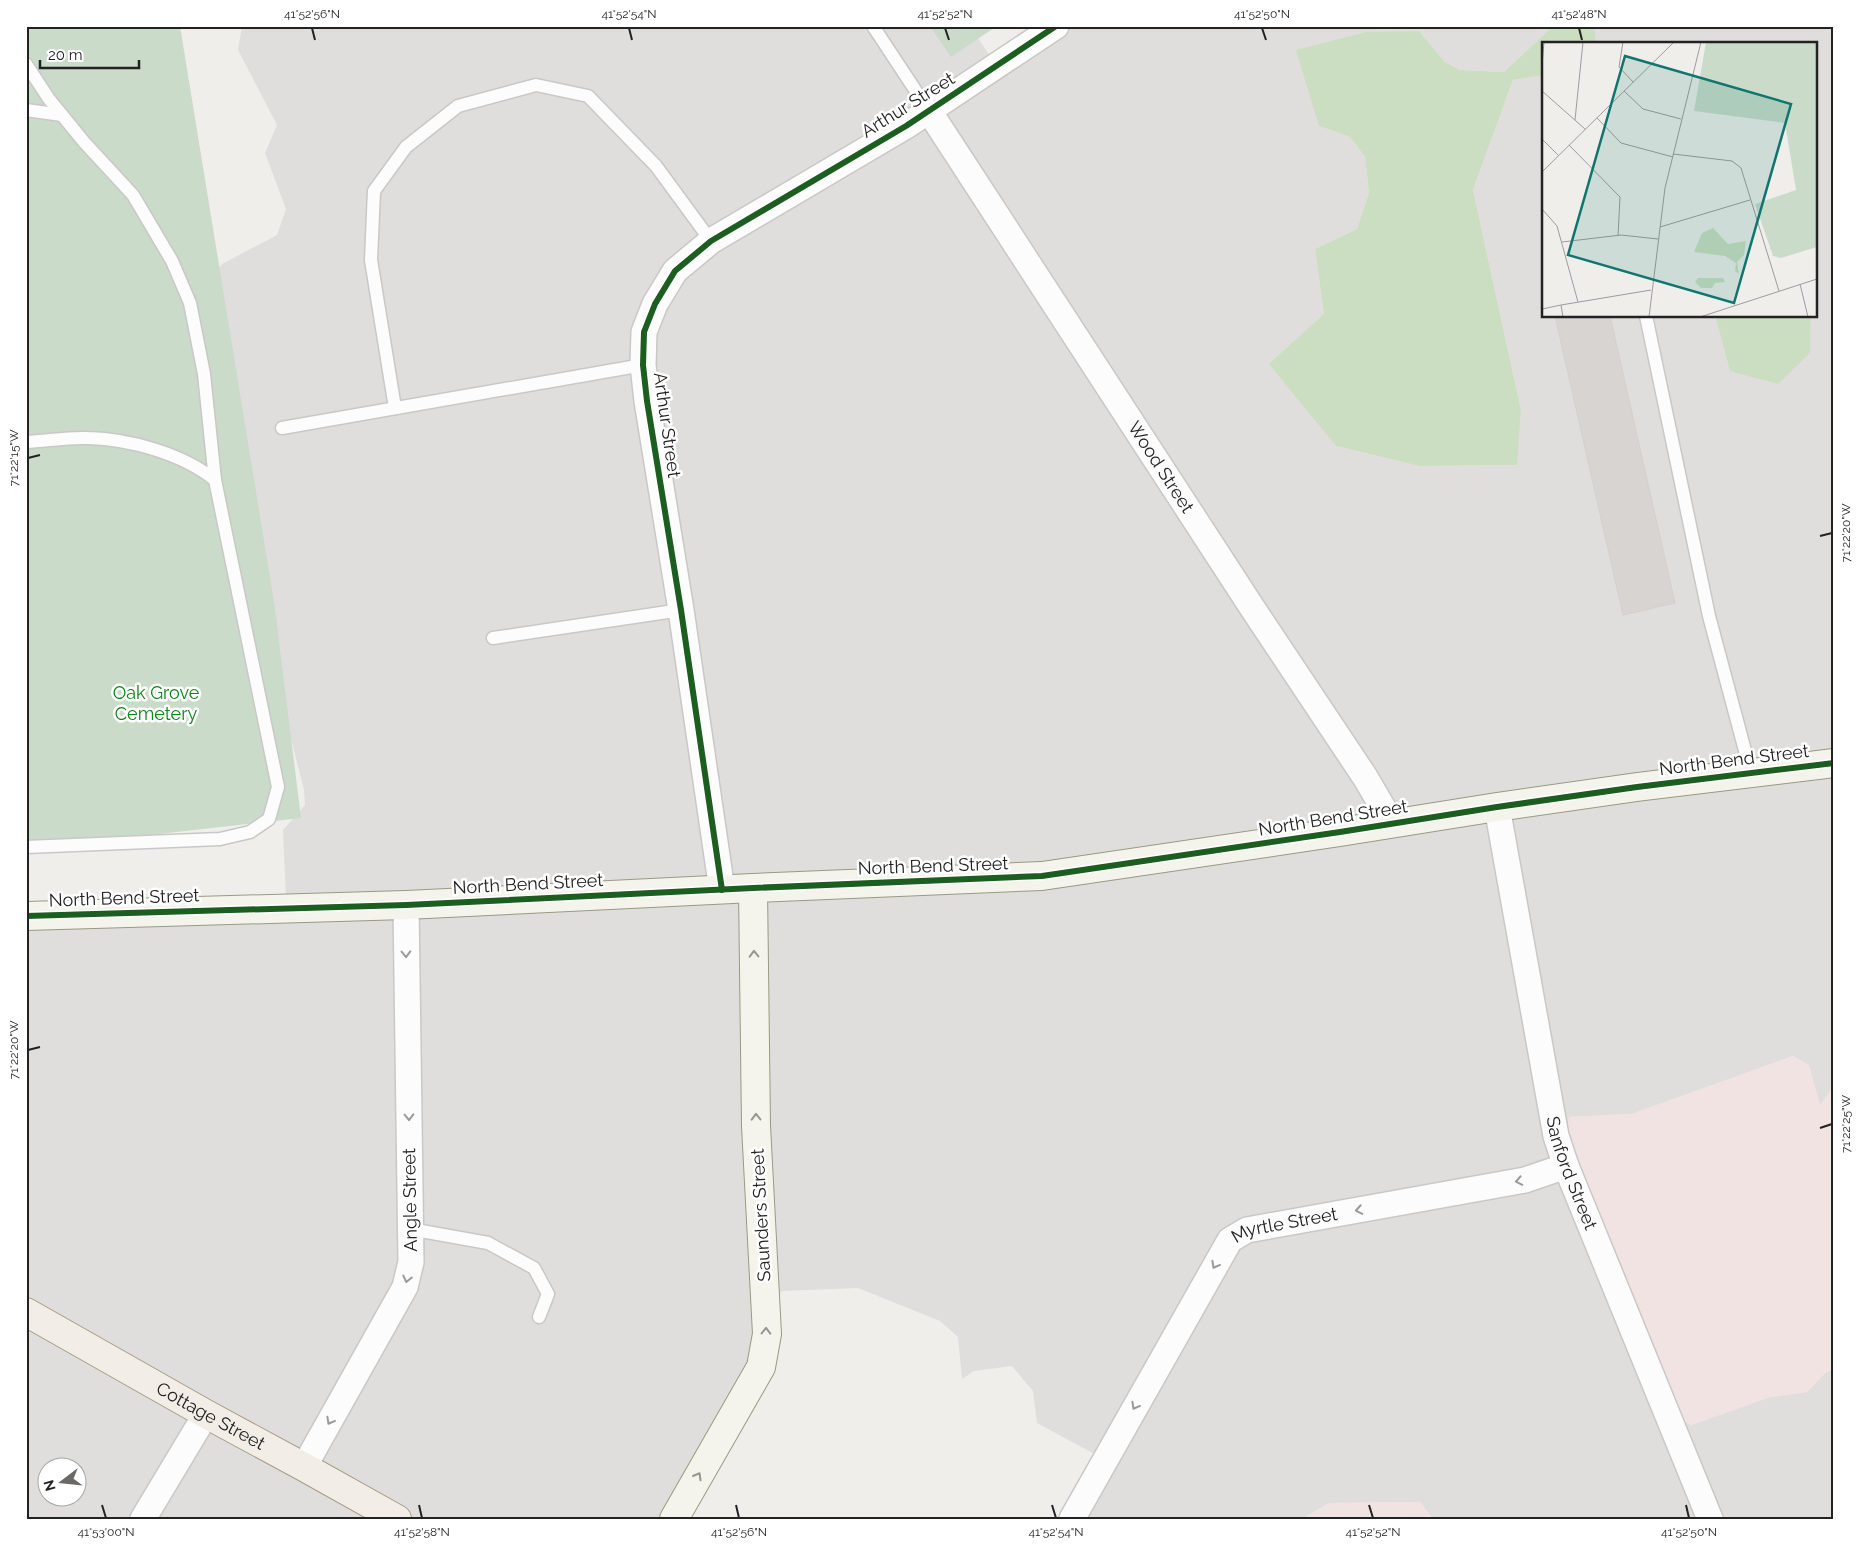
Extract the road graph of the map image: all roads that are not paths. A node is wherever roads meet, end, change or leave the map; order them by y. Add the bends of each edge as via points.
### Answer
1 (873, 26) edge
2 (1056, 26) edge
3 (26, 64) edge
4 (26, 110) edge
5 (929, 111) junction
6 (62, 115) junction
7 (711, 241) junction
8 (1646, 318) edge
9 (643, 365) junction
10 (396, 408) junction
11 (282, 428) dead end
12 (26, 442) edge
13 (215, 480) junction
14 (681, 610) junction
15 (493, 638) dead end
16 (1834, 763) edge
17 (1751, 773) junction
18 (1497, 807) junction
19 (1392, 823) junction
20 (26, 847) edge
21 (752, 888) junction
22 (722, 890) junction
23 (406, 905) junction
24 (26, 916) edge
25 (1566, 1166) junction
26 (410, 1229) junction
27 (26, 1312) edge
28 (539, 1317) dead end
29 (206, 1414) junction
30 (304, 1467) junction
31 (143, 1519) edge
32 (397, 1519) edge
33 (674, 1519) edge
34 (1072, 1519) edge
35 (1710, 1519) edge

1 - 5 lane
2 - 5 street, Arthur Street
3 - 6 lane
4 - 6 lane
5 - 7 street, Arthur Street
5 - 19 street, Wood Street
6 - 13 lane via 132,195 172,262 190,303 204,374
7 - 9 street, Arthur Street via 676,271 655,304 644,332
7 - 10 lane via 656,166 588,96 536,84 458,106 406,147 374,192 371,260
8 - 17 lane via 1710,616
9 - 10 lane
9 - 14 street, Arthur Street
10 - 11 lane
12 - 13 lane via 88,438 128,442 201,468
13 - 20 lane via 278,788 269,819 250,832 220,838
14 - 15 lane
14 - 22 street, Arthur Street
16 - 17 street, North Bend Street
17 - 18 street, North Bend Street
18 - 19 street, North Bend Street
18 - 25 street, Sanford Street via 1550,1107
19 - 21 street, North Bend Street via 1042,876
21 - 22 street, North Bend Street
33 -> 21 street, Saunders Street via 761,1367 767,1334 756,1126
22 - 23 street, North Bend Street
23 - 24 street, North Bend Street
23 -> 26 street, Angle Street
25 -> 34 street, Myrtle Street via 1525,1180 1248,1230 1230,1240
25 - 35 street, Sanford Street
26 - 28 lane via 488,1244 534,1268 548,1294
26 -> 30 street, Angle Street via 411,1262 405,1287
27 - 29 main road, Cottage Street
29 - 30 main road, Cottage Street
29 - 31 street
30 - 32 main road, Cottage Street

